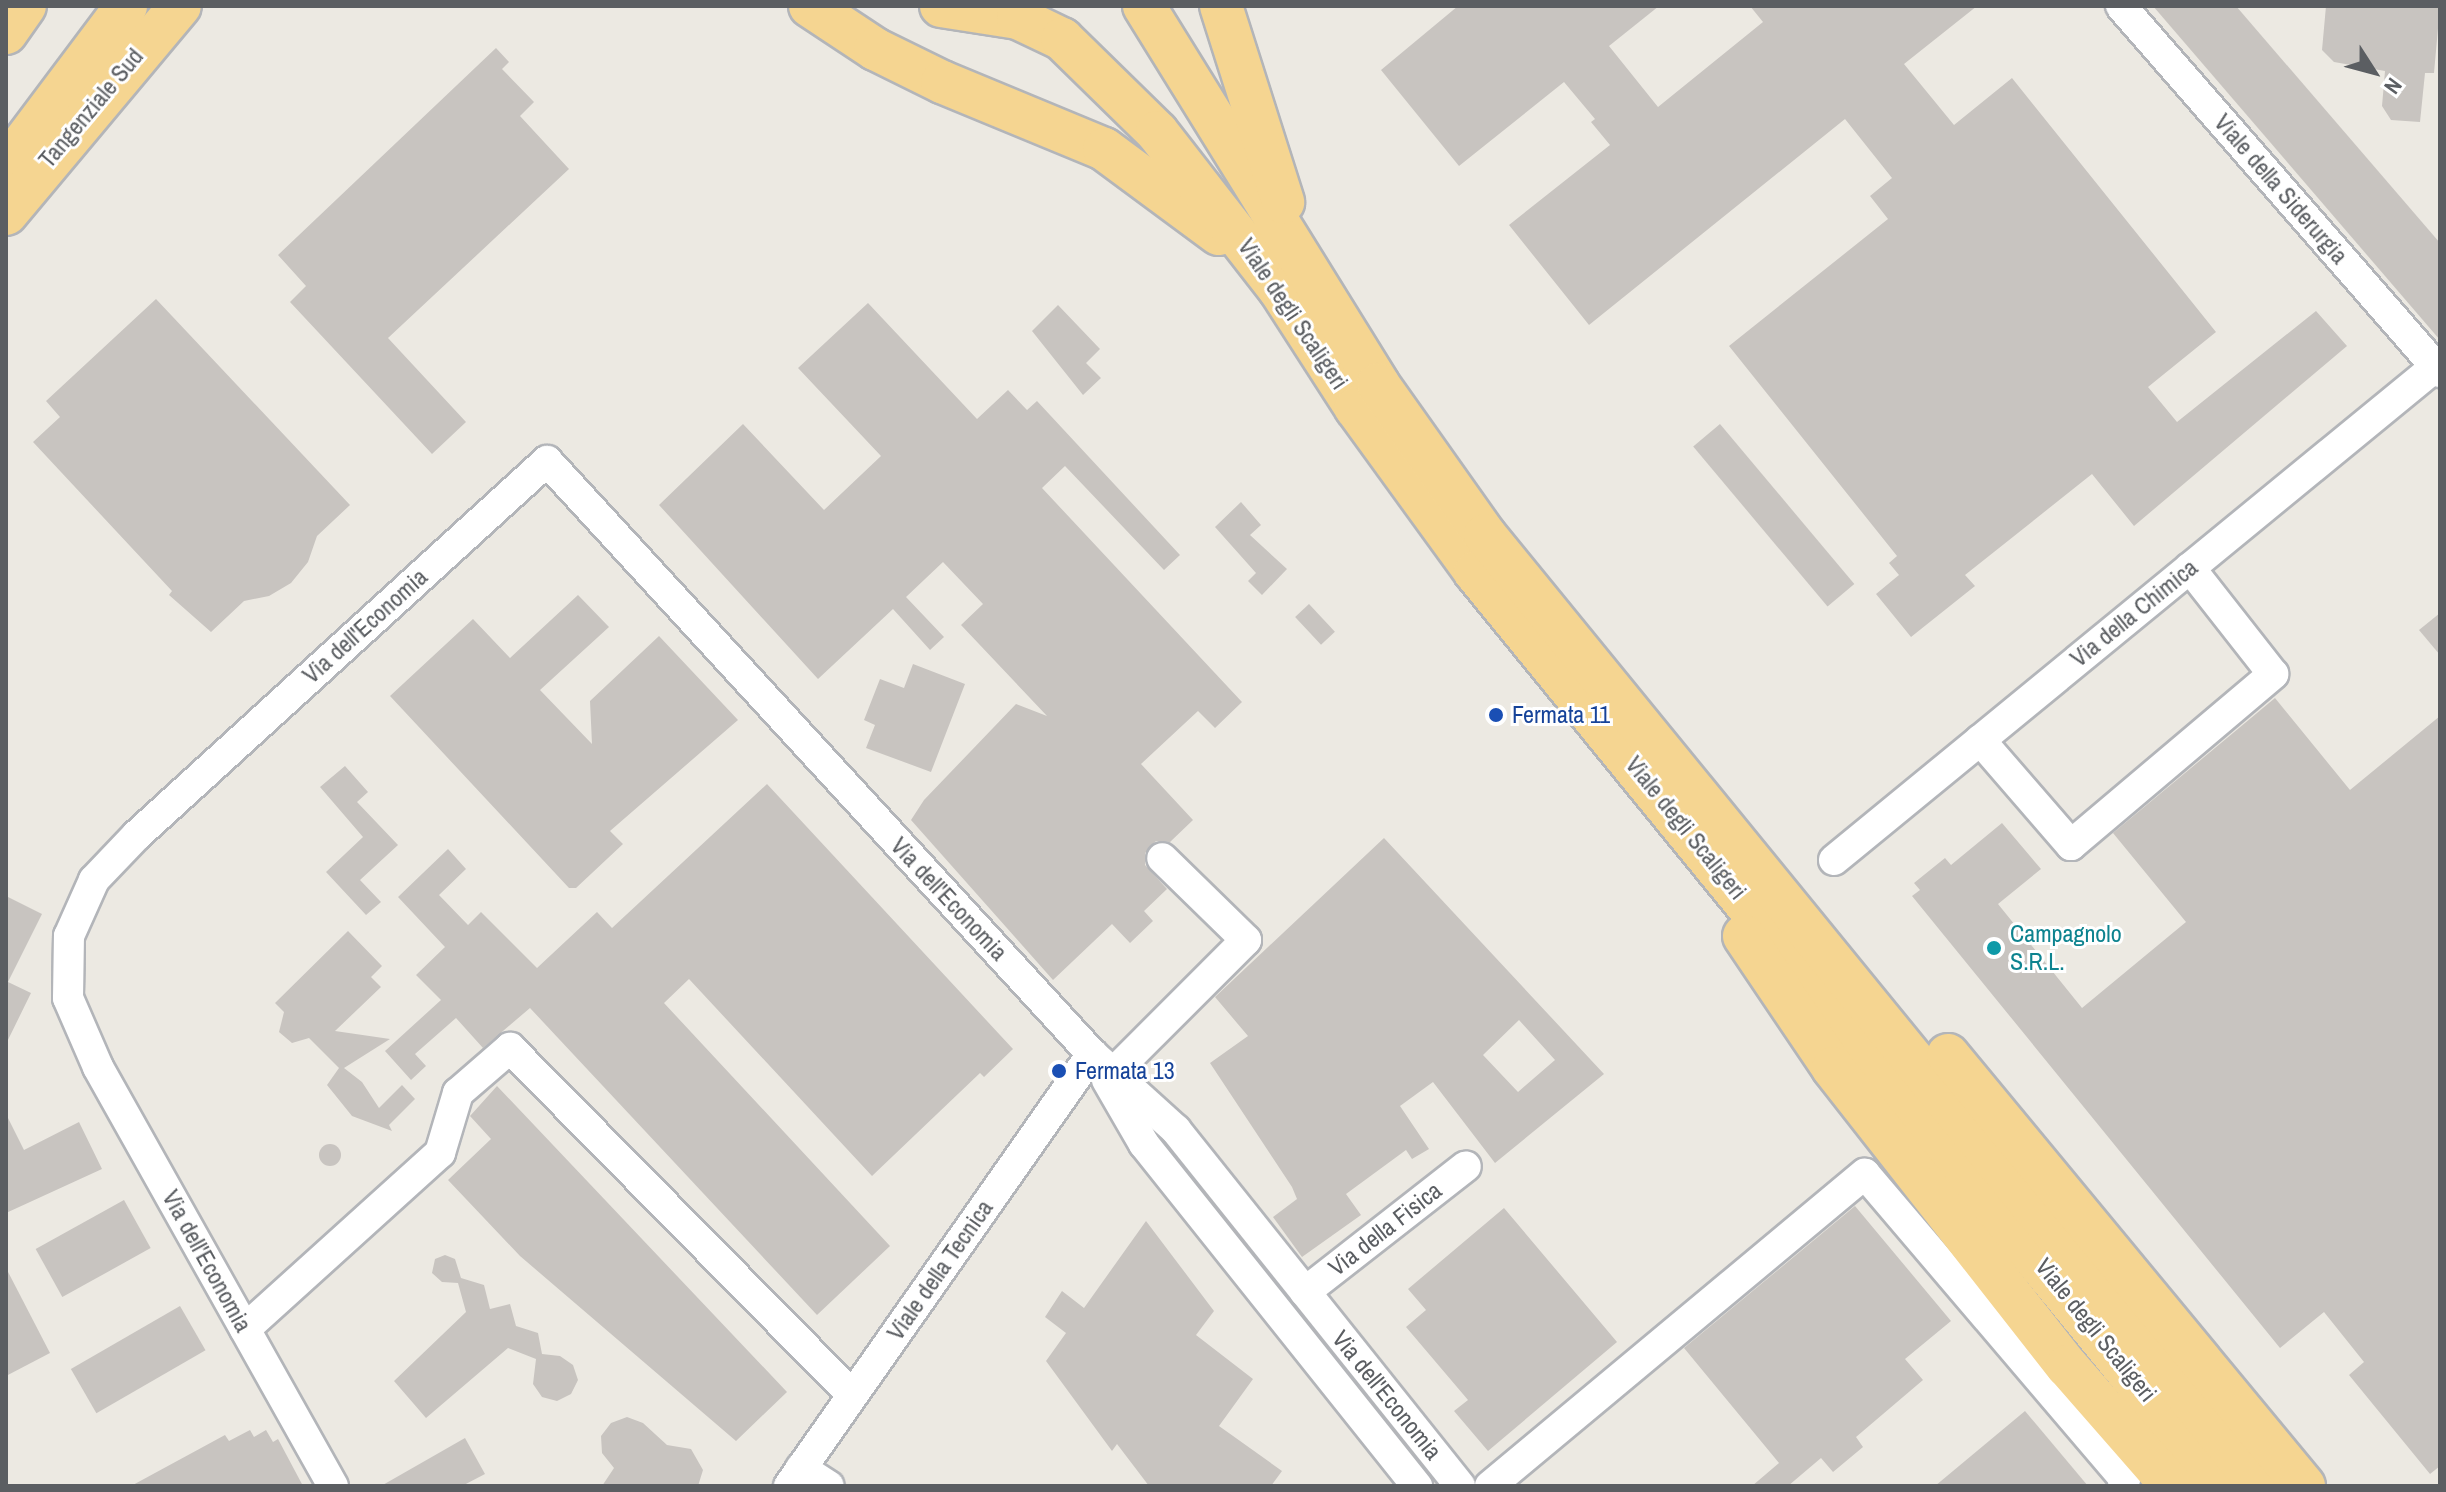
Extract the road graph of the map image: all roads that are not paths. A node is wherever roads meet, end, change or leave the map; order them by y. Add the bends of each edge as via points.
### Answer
1 (25, 6) edge
2 (126, 6) edge
3 (180, 6) edge
4 (810, 6) edge
5 (941, 6) edge
6 (1144, 6) edge
7 (1221, 6) edge
8 (2121, 6) edge
9 (6, 33) edge
10 (6, 166) edge
11 (6, 214) edge
12 (1293, 279) junction
13 (2438, 369) edge
14 (2190, 568) junction
15 (1571, 636) junction
16 (1595, 717) junction
17 (1980, 740) junction
18 (1162, 858) dead end
19 (1834, 860) dead end
20 (1102, 1063) junction
21 (1967, 1146) junction
22 (1466, 1166) dead end
23 (1305, 1292) junction
24 (245, 1329) junction
25 (852, 1395) junction
26 (795, 1477) edge
27 (333, 1486) edge
28 (829, 1486) edge
29 (1417, 1486) edge
30 (1460, 1486) edge
31 (1490, 1486) edge
32 (2123, 1486) edge
33 (2172, 1486) edge
34 (2221, 1486) edge
35 (2261, 1486) edge
36 (2304, 1486) edge

1 - 9 highway
2 - 10 highway, Tangenziale Sud
3 - 11 highway, Tangenziale Sud
4 - 12 highway via 875,49 942,82 1104,149
5 - 12 highway, Viale degli Scaligeri via 1018,18 1062,39
6 - 12 highway, Viale degli Scaligeri
7 - 12 highway
8 - 13 street, Viale della Siderurgia
12 - 15 highway, Viale degli Scaligeri via 1378,384 1485,535
12 - 16 highway, Viale degli Scaligeri via 1356,408 1475,572
13 - 14 street, Via della Chimica
14 - 17 street, Via della Chimica
14 - 17 street via 2273,674 2071,845
15 - 21 highway, Viale degli Scaligeri
15 - 36 highway via 1819,903
16 - 21 highway, Viale degli Scaligeri
16 - 33 highway via 1833,1068 2067,1366
17 - 19 street, Via della Chimica
18 - 20 street, Viale della Tecnica via 1246,940
20 - 23 street, Via dell'Economia via 1176,1130
20 - 24 street, Via dell'Economia via 547,461 137,835 94,880 69,936 68,998 98,1067
20 - 25 street, Viale della Tecnica
20 - 29 street, Via dell'Economia via 1144,1144
21 - 34 highway, Viale degli Scaligeri
21 - 35 highway, Viale degli Scaligeri
22 - 23 street, Via della Fisica
23 - 30 street, Via dell'Economia
24 - 25 street via 440,1153 458,1093 510,1048
24 - 27 street, Via dell'Economia
25 - 26 street, Viale della Tecnica
26 - 28 street
31 - 32 street via 1618,1388 1865,1174 2125,1479

